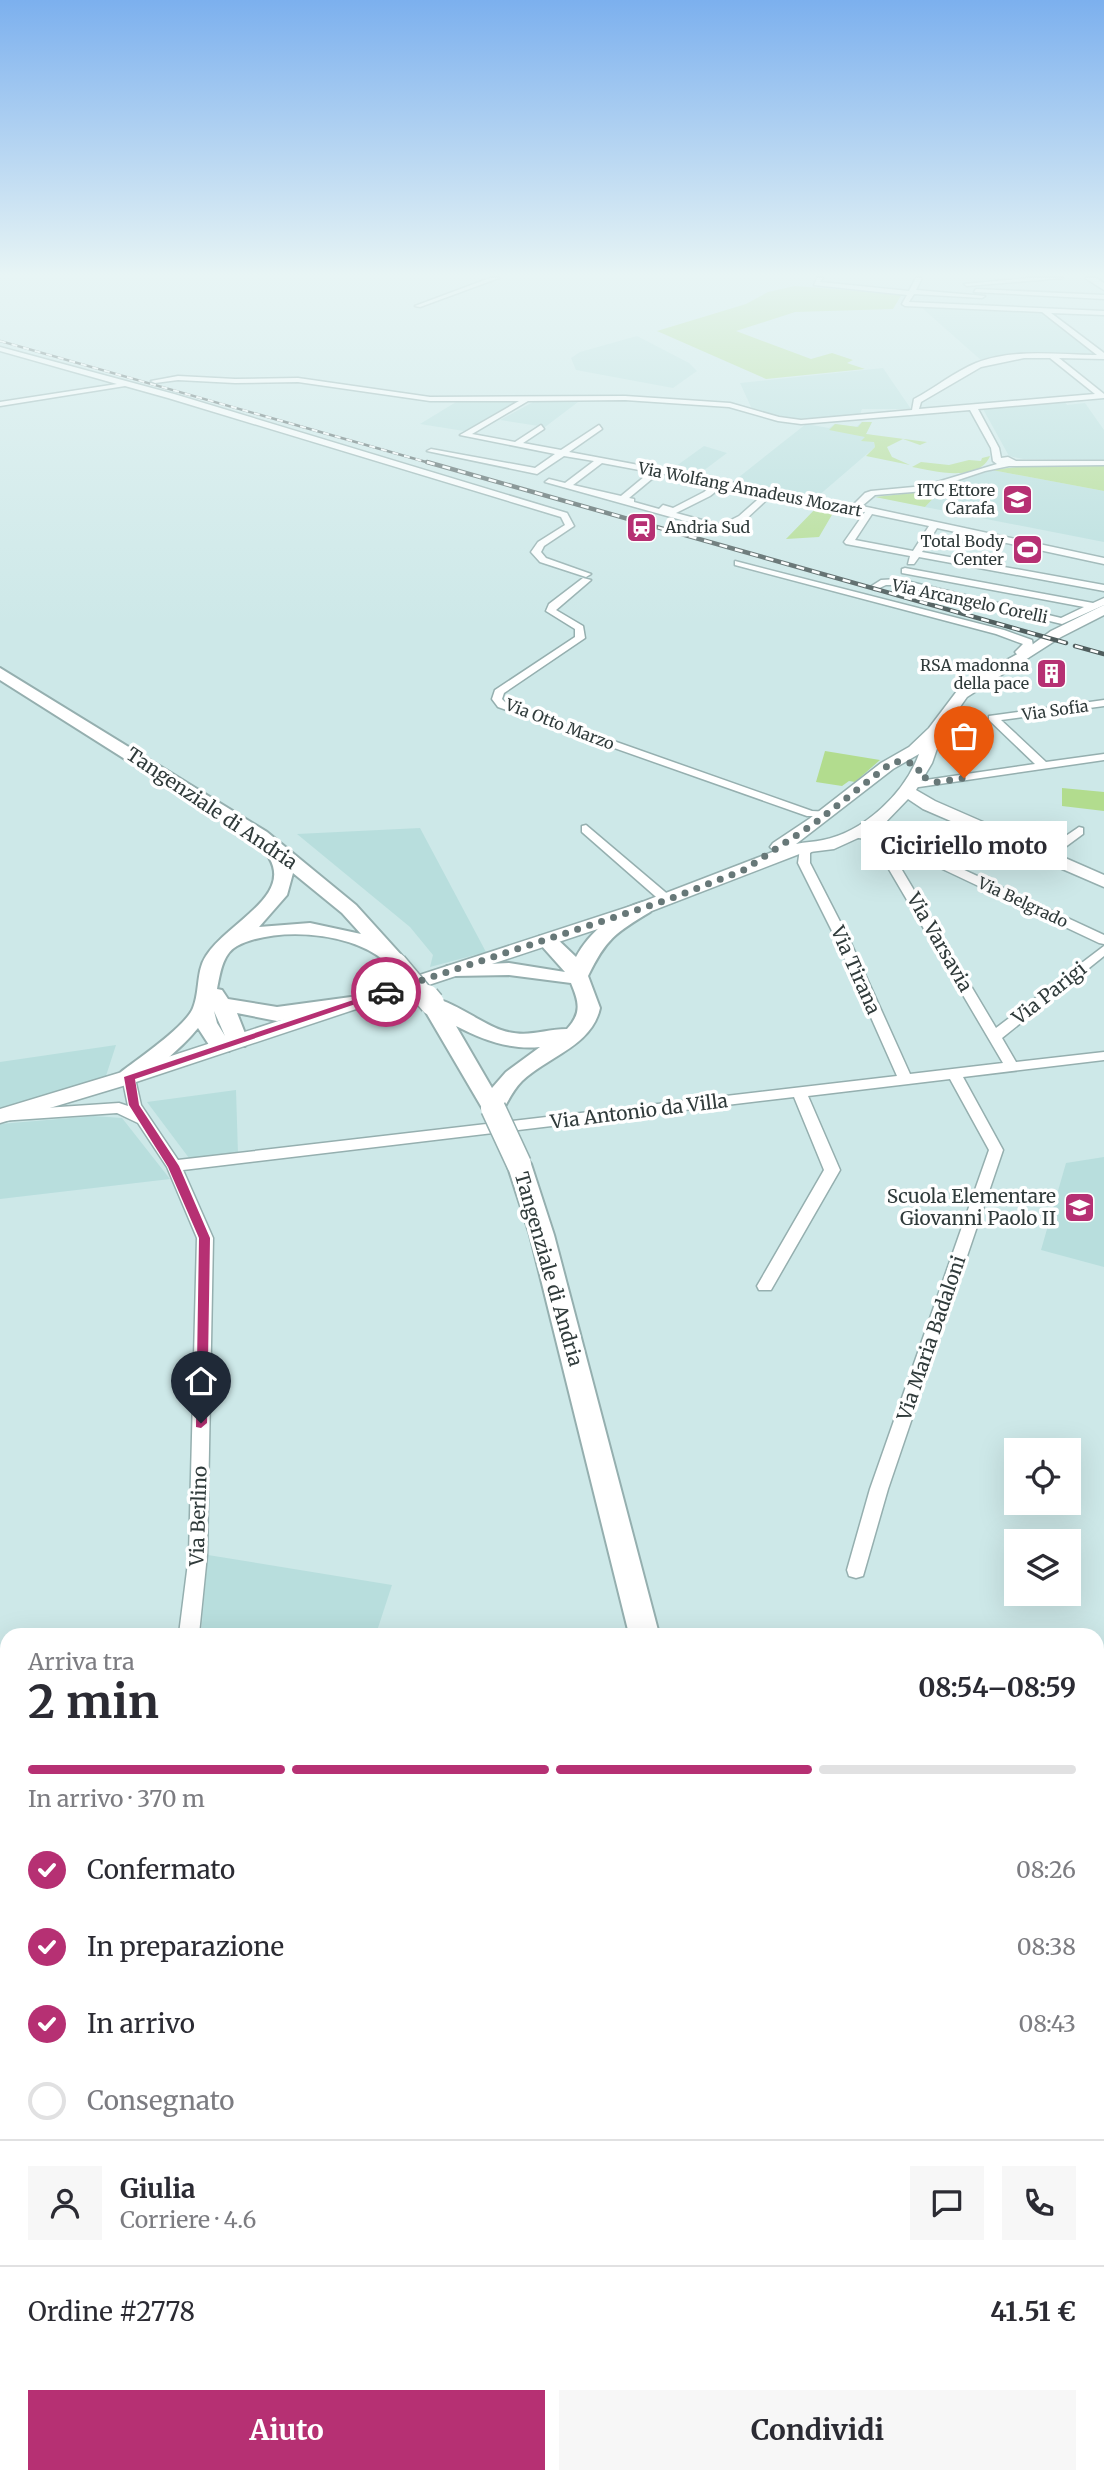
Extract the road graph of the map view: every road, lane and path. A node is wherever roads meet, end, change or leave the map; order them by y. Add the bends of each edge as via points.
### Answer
1 (73, 394) edge
2 (158, 394) edge
3 (385, 394) edge
4 (929, 394) edge
5 (1103, 396) edge
6 (526, 400) junction
7 (0, 404) edge
8 (973, 408) junction
9 (918, 412) junction
10 (599, 426) dead end
11 (541, 427) dead end
12 (464, 435) junction
13 (453, 440) dead end
14 (516, 445) junction
15 (442, 446) dead end
16 (561, 454) junction
17 (599, 461) junction
18 (1005, 462) junction
19 (1104, 463) edge
20 (656, 471) junction
21 (548, 482) dead end
22 (722, 482) junction
23 (567, 486) junction
24 (771, 491) junction
25 (622, 500) junction
26 (863, 513) junction
27 (934, 526) junction
28 (917, 554) junction
29 (1104, 561) edge
30 (738, 563) dead end
31 (905, 572) junction
32 (898, 582) junction
33 (875, 587) dead end
34 (1104, 588) edge
35 (1102, 606) edge
36 (1024, 656) junction
37 (0, 673) edge
38 (1104, 703) edge
39 (934, 731) junction
40 (1104, 757) edge
41 (891, 763) junction
42 (1044, 766) junction
43 (911, 785) junction
44 (929, 805) joint
45 (816, 820) junction
46 (586, 830) dead end
47 (1079, 831) dead end
48 (855, 833) junction
49 (260, 836) junction
50 (814, 846) junction
51 (1045, 856) junction
52 (927, 857) junction
53 (804, 863) junction
54 (764, 864) junction
55 (893, 865) junction
56 (744, 870) junction
57 (1104, 882) edge
58 (667, 900) junction
59 (643, 908) junction
60 (1104, 940) edge
61 (540, 942) junction
62 (227, 945) junction
63 (1104, 950) edge
64 (397, 962) junction
65 (454, 970) junction
66 (576, 980) junction
67 (351, 1003) junction
68 (432, 1003) junction
69 (211, 1007) junction
70 (578, 1029) junction
71 (995, 1036) junction
72 (229, 1044) junction
73 (1104, 1056) edge
74 (1012, 1067) junction
75 (954, 1073) junction
76 (129, 1077) junction
77 (905, 1079) junction
78 (799, 1091) junction
79 (493, 1108) junction
80 (0, 1116) edge
81 (143, 1120) junction
82 (174, 1166) junction
83 (765, 1286) dead end
84 (856, 1570) dead end
85 (190, 1628) edge
86 (642, 1628) edge

1 - 7 street
2 - 45 street, Via Otto Marzo via 564,515 570,526 536,552 542,560 586,577 551,611 580,628 580,638 499,692 497,699 502,705
3 - 6 street
4 - 9 street via 917,401
5 - 8 street
6 - 9 street via 614,398 723,404 793,422
6 - 12 street
8 - 9 street
8 - 18 street
10 - 16 street
11 - 14 street
12 - 13 street
12 - 14 street, Via Wolfang Amadeus Mozart
14 - 16 street, Via Wolfang Amadeus Mozart
15 - 16 street via 431,451 537,471
16 - 17 street, Via Wolfang Amadeus Mozart
17 - 20 street, Via Wolfang Amadeus Mozart
17 - 23 street
18 - 19 street
18 - 26 street via 925,488 867,495
20 - 22 street, Via Wolfang Amadeus Mozart
20 - 25 street
21 - 23 street
22 - 24 street, Via Wolfang Amadeus Mozart
22 - 25 street via 674,511
23 - 25 street
24 - 25 street via 758,506 721,528
24 - 26 street, Via Wolfang Amadeus Mozart
26 - 27 street, Via Wolfang Amadeus Mozart
26 - 28 street via 849,542
27 - 28 street
27 - 29 street, Via Wolfang Amadeus Mozart
28 - 31 street
28 - 34 street
30 - 36 street via 1000,632 1028,642 1020,652
31 - 32 street
31 - 35 street
32 - 33 street, Via Arcangelo Corelli
32 - 35 street, Via Arcangelo Corelli via 1062,621
35 - 36 main road
36 - 39 main road via 962,694
37 - 49 main road, Tangenziale di Andria
38 - 42 street, Via Sofia via 993,718
39 - 41 main road via 910,755
39 - 43 main road
40 - 42 street
41 - 43 main road via 917,766
41 - 45 main road
42 - 43 street
43 - 44 main road via 910,801
43 - 48 main road
44 - 51 main road
45 - 48 main road via 808,834 812,841
45 - 56 main road
46 - 58 street
47 - 51 street
48 - 50 main road
48 - 52 street, Via Belgrado via 872,831
48 - 55 street, Via Varsavia via 872,835
49 - 62 main road via 282,862 283,880 263,911
49 - 64 main road, Tangenziale di Andria via 349,909
50 - 53 street via 804,851
50 - 54 main road
51 - 57 main road
52 - 55 street via 905,856
52 - 60 street, Via Belgrado
53 - 54 street via 785,858
53 - 77 street, Via Tirana via 865,982
54 - 56 main road
55 - 71 street, Via Varsavia
56 - 58 main road
58 - 59 main road
59 - 61 main road
59 - 66 main road via 595,941
61 - 65 main road
61 - 66 main road via 540,958
62 - 64 main road via 267,931 315,931 355,939
62 - 69 main road via 212,963 208,982
63 - 71 street, Via Parigi
64 - 68 main road, Tangenziale di Andria, bridge
65 - 66 main road via 509,969
65 - 67 main road
66 - 70 main road via 590,1008
67 - 69 main road via 277,1014
67 - 72 main road
68 - 70 main road via 482,1032 510,1040 548,1040
68 - 79 main road, Tangenziale di Andria
69 - 72 main road via 212,1034
69 - 76 main road
70 - 79 main road via 507,1081
71 - 74 street, Via Varsavia
72 - 76 main road
73 - 74 street, Via Antonio da Villa
74 - 75 street, Via Antonio da Villa
75 - 77 street, Via Antonio da Villa
75 - 84 street, Via Maria Badaloni via 996,1150 879,1489
76 - 80 main road
76 - 81 street, Via Berlino via 131,1097
77 - 78 street, Via Antonio da Villa
78 - 82 street, Via Antonio da Villa
78 - 83 street via 832,1170
79 - 86 main road, Tangenziale di Andria, bridge via 519,1164 545,1248
80 - 81 street via 119,1108
81 - 82 street, Via Berlino
82 - 85 street, Via Berlino via 205,1238 198,1555

